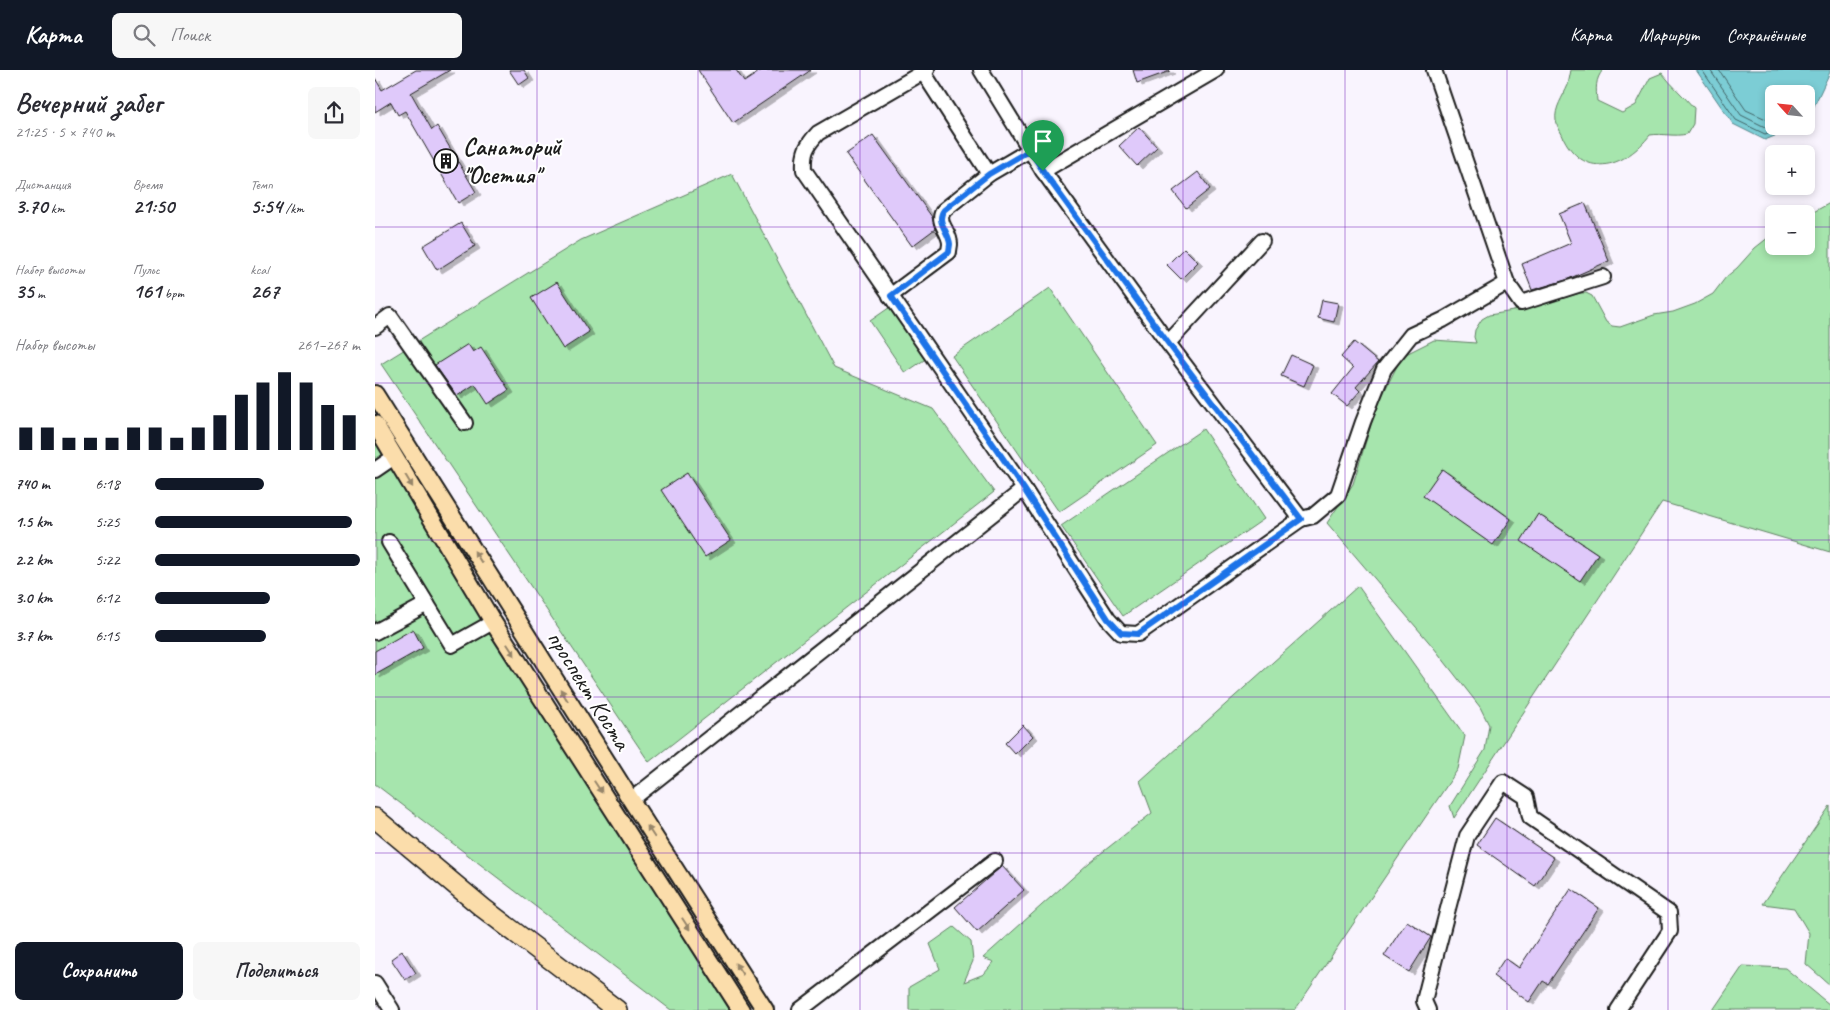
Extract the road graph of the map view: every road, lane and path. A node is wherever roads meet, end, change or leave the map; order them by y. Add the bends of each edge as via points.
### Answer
1 (981, 70) edge
2 (1216, 70) edge
3 (1434, 70) edge
4 (925, 71) edge
5 (1030, 150) junction
6 (1043, 171) junction
7 (989, 174) junction
8 (1262, 241) dead end
9 (1603, 277) dead end
10 (1507, 282) junction
11 (891, 296) junction
12 (375, 327) edge
13 (1168, 343) junction
14 (375, 394) edge
15 (465, 423) dead end
16 (375, 424) edge
17 (394, 457) junction
18 (375, 470) edge
19 (1024, 489) junction
20 (1301, 519) junction
21 (389, 542) dead end
22 (427, 604) junction
23 (493, 622) junction
24 (375, 632) edge
25 (631, 800) junction
26 (375, 818) edge
27 (995, 861) dead end
28 (375, 983) edge
29 (392, 1010) edge
30 (617, 1010) edge
31 (741, 1010) edge
32 (765, 1010) edge
33 (800, 1010) edge
34 (1428, 1010) edge
35 (1618, 1010) edge

1 - 5 street
2 - 6 street
3 - 10 street
4 - 7 street
4 - 11 street via 818,133 807,144 803,158 804,170
5 - 6 street
5 - 7 street
6 - 13 street
7 - 11 street via 941,214 941,224 950,243 949,252
8 - 13 street
9 - 10 street via 1521,303
10 - 20 street via 1443,320 1411,334 1384,369 1338,495 1313,516
11 - 19 street
12 - 15 street via 390,316
13 - 20 street
25 -> 14 main road, проспект Коста
16 - 17 main road, проспект Коста
17 - 18 street
17 -> 23 main road, проспект Коста
19 - 20 street via 1108,619 1121,633 1138,634
19 - 25 street
21 - 22 street
22 - 23 street via 452,645
22 - 24 street
23 -> 31 main road, проспект Коста
32 -> 25 main road, проспект Коста
26 - 30 highway via 483,908
27 - 33 street
28 - 29 street
34 - 35 street via 1424,1001 1467,836 1503,782 1526,797 1530,817 1669,913 1671,931

